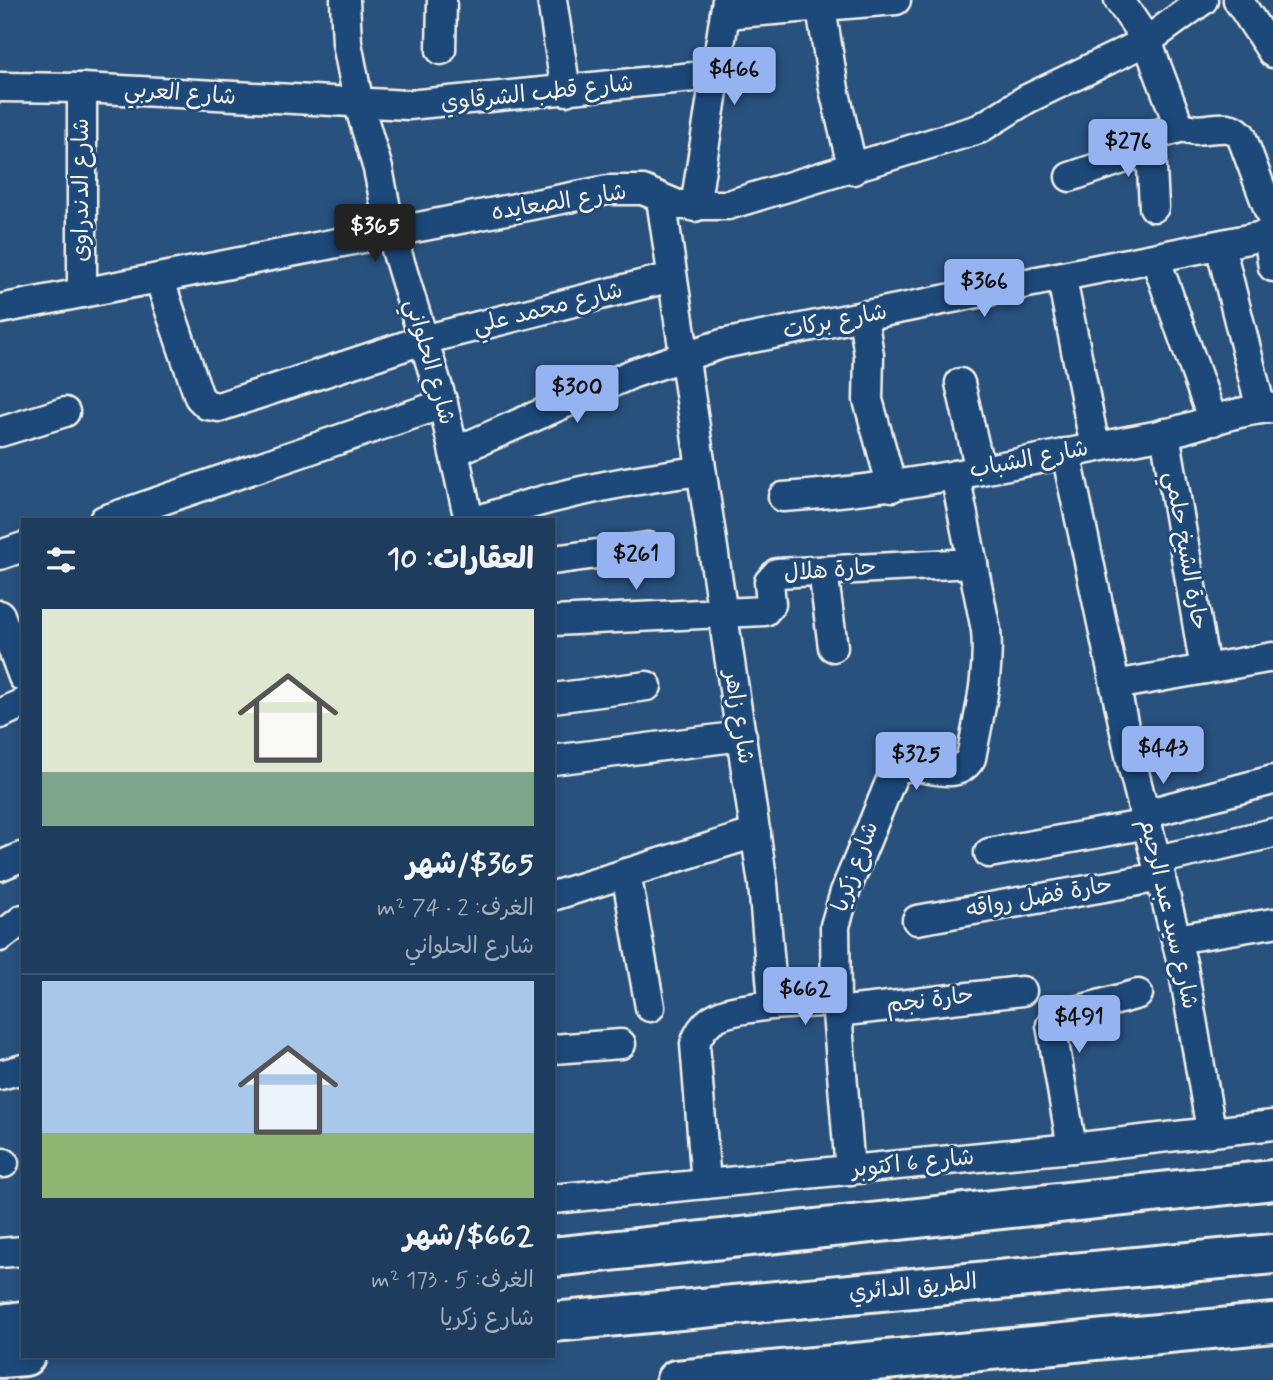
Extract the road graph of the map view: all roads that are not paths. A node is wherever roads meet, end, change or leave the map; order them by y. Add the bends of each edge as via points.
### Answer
1 (345, 0) edge
2 (442, 0) edge
3 (552, 0) edge
4 (895, 0) edge
5 (1119, 0) edge
6 (1203, 0) edge
7 (1238, 0) edge
8 (726, 7) edge
9 (821, 8) junction
10 (1147, 41) junction
11 (441, 50) dead end
12 (1273, 53) edge
13 (715, 75) junction
14 (0, 87) edge
15 (82, 88) junction
16 (566, 91) junction
17 (359, 105) junction
18 (1183, 127) junction
19 (1150, 148) junction
20 (853, 170) junction
21 (1070, 177) dead end
22 (661, 200) junction
23 (695, 207) junction
24 (1154, 207) dead end
25 (1271, 230) edge
26 (391, 233) junction
27 (1220, 245) junction
28 (1156, 260) junction
29 (1273, 267) edge
30 (672, 277) junction
31 (159, 278) junction
32 (1062, 279) junction
33 (82, 293) junction
34 (0, 309) edge
35 (863, 317) junction
36 (424, 340) junction
37 (684, 355) junction
38 (960, 383) dead end
39 (443, 404) junction
40 (65, 412) dead end
41 (1269, 413) edge
42 (1213, 421) junction
43 (0, 432) edge
44 (1165, 433) junction
45 (1095, 447) junction
46 (454, 452) junction
47 (1066, 453) junction
48 (701, 471) junction
49 (968, 472) junction
50 (892, 487) junction
51 (782, 497) dead end
52 (110, 518) edge
53 (468, 518) edge
54 (486, 518) edge
55 (648, 547) dead end
56 (21, 548) edge
57 (0, 555) edge
58 (555, 560) edge
59 (973, 563) junction
60 (823, 571) junction
61 (721, 613) junction
62 (0, 615) edge
63 (555, 621) edge
64 (833, 647) dead end
65 (1273, 657) edge
66 (1205, 669) junction
67 (21, 672) edge
68 (1115, 685) junction
69 (647, 686) dead end
70 (555, 698) edge
71 (21, 704) edge
72 (0, 713) edge
73 (742, 736) junction
74 (555, 760) edge
75 (1273, 780) edge
76 (1147, 819) junction
77 (756, 833) junction
78 (1273, 833) edge
79 (989, 853) dead end
80 (1159, 868) junction
81 (626, 873) junction
82 (555, 895) edge
83 (917, 920) dead end
84 (21, 921) edge
85 (1273, 923) edge
86 (0, 937) edge
87 (1176, 939) junction
88 (1022, 990) dead end
89 (1138, 994) dead end
90 (770, 1005) junction
91 (650, 1006) dead end
92 (837, 1006) junction
93 (621, 1044) dead end
94 (555, 1049) edge
95 (1273, 1125) edge
96 (1211, 1130) junction
97 (1072, 1148) junction
98 (850, 1170) junction
99 (1273, 1180) edge
100 (706, 1184) junction
101 (555, 1199) edge
102 (21, 1251) edge
103 (0, 1253) edge
104 (1273, 1254) edge
105 (555, 1257) edge
106 (21, 1321) edge
107 (555, 1322) edge
108 (1273, 1323) edge
109 (0, 1324) edge
110 (21, 1356) edge
111 (0, 1358) edge
112 (676, 1380) edge

1 - 17 street, شارع الحلواني via 347,43
2 - 11 street
3 - 16 street
4 - 9 street
5 - 10 street
6 - 10 street, شارع الصعايده
7 - 12 street
8 - 9 street
8 - 13 street
9 - 20 street
10 - 18 street via 1174,117
10 - 20 street, شارع الصعايده via 1027,99 979,129
13 - 16 street, شارع قطب الشرقاوي
13 - 23 street
14 - 15 street, شارع العربي
15 - 17 street, شارع العربي
15 - 33 street, شارع الدندراوى
16 - 17 street, شارع قطب الشرقاوي via 445,103
17 - 26 street, شارع الحلواني
18 - 19 street via 1151,136
18 - 25 street via 1238,131
19 - 21 street
19 - 24 street
20 - 23 street, شارع الصعايده via 739,202
22 - 23 street, شارع الصعايده
22 - 26 street, شارع الصعايده via 643,190 608,190
22 - 30 street, شارع زاهر
25 - 27 street, شارع بركات
25 - 29 street
26 - 31 street, شارع الصعايده
26 - 36 street, شارع الحلواني
27 - 28 street, شارع بركات
27 - 41 street
28 - 32 street, شارع بركات
28 - 42 street
30 - 36 street, شارع محمد علي
30 - 37 street, شارع زاهر
31 - 33 street, شارع الصعايده
31 - 36 street, شارع محمد علي via 199,397 213,407
32 - 35 street, شارع بركات
32 - 45 street
33 - 34 street, شارع الصعايده
35 - 37 street, شارع بركات
35 - 50 street via 869,355 868,400
36 - 39 street, شارع الحلواني
37 - 46 street, شارع بركات
37 - 48 street, شارع زاهر
38 - 49 street, شارع زكريا
39 - 46 street, شارع الحلواني
39 - 52 street
40 - 43 street
41 - 42 street, شارع الشباب
42 - 44 street, شارع الشباب
44 - 45 street, شارع الشباب
44 - 66 street, حارة الشيخ حلمي
45 - 47 street, شارع الشباب
46 - 53 street, شارع الحلواني
47 - 49 street, شارع الشباب
47 - 68 street, شارع سيد عبد الرحيم
48 - 54 street via 583,489
48 - 61 street, شارع زاهر
49 - 50 street, شارع الشباب
49 - 59 street, شارع زكريا
50 - 51 street, شارع الشباب
55 - 58 street
56 - 57 street
59 - 60 street, حارة هلال
59 - 92 street, شارع زكريا via 988,651 971,758 960,770 949,772 902,767 890,780 839,909 833,944
60 - 61 street, حارة هلال via 773,574 769,582 772,602 767,610
60 - 64 street
61 - 63 street
61 - 73 street, شارع زاهر
62 - 67 street
65 - 66 street
66 - 68 street
68 - 76 street, شارع سيد عبد الرحيم
69 - 70 street
71 - 72 street
73 - 74 street
73 - 77 street, شارع زاهر
75 - 76 street
76 - 79 street
76 - 80 street, شارع سيد عبد الرحيم
77 - 81 street
77 - 90 street, شارع زاهر via 769,934
78 - 80 street, حارة فضل رواقه
80 - 83 street, حارة فضل رواقه
80 - 87 street, شارع سيد عبد الرحيم
81 - 82 street
81 - 91 street
84 - 86 street
85 - 87 street
87 - 96 street, شارع سيد عبد الرحيم
88 - 92 street, حارة نجم
89 - 97 street via 1062,1015 1051,1025
90 - 92 street, حارة نجم
90 - 100 street via 727,1011 713,1017 698,1035
92 - 98 street, شارع زكريا
93 - 94 street
95 - 96 street, شارع 6 اكتوبر
96 - 97 street, شارع 6 اكتوبر
97 - 98 street, شارع 6 اكتوبر
98 - 100 street, شارع 6 اكتوبر
99 - 105 highway
100 - 101 street, شارع 6 اكتوبر
102 - 103 street
104 - 107 highway, الطريق الدائري
106 - 109 highway
108 - 112 highway
110 - 111 highway

